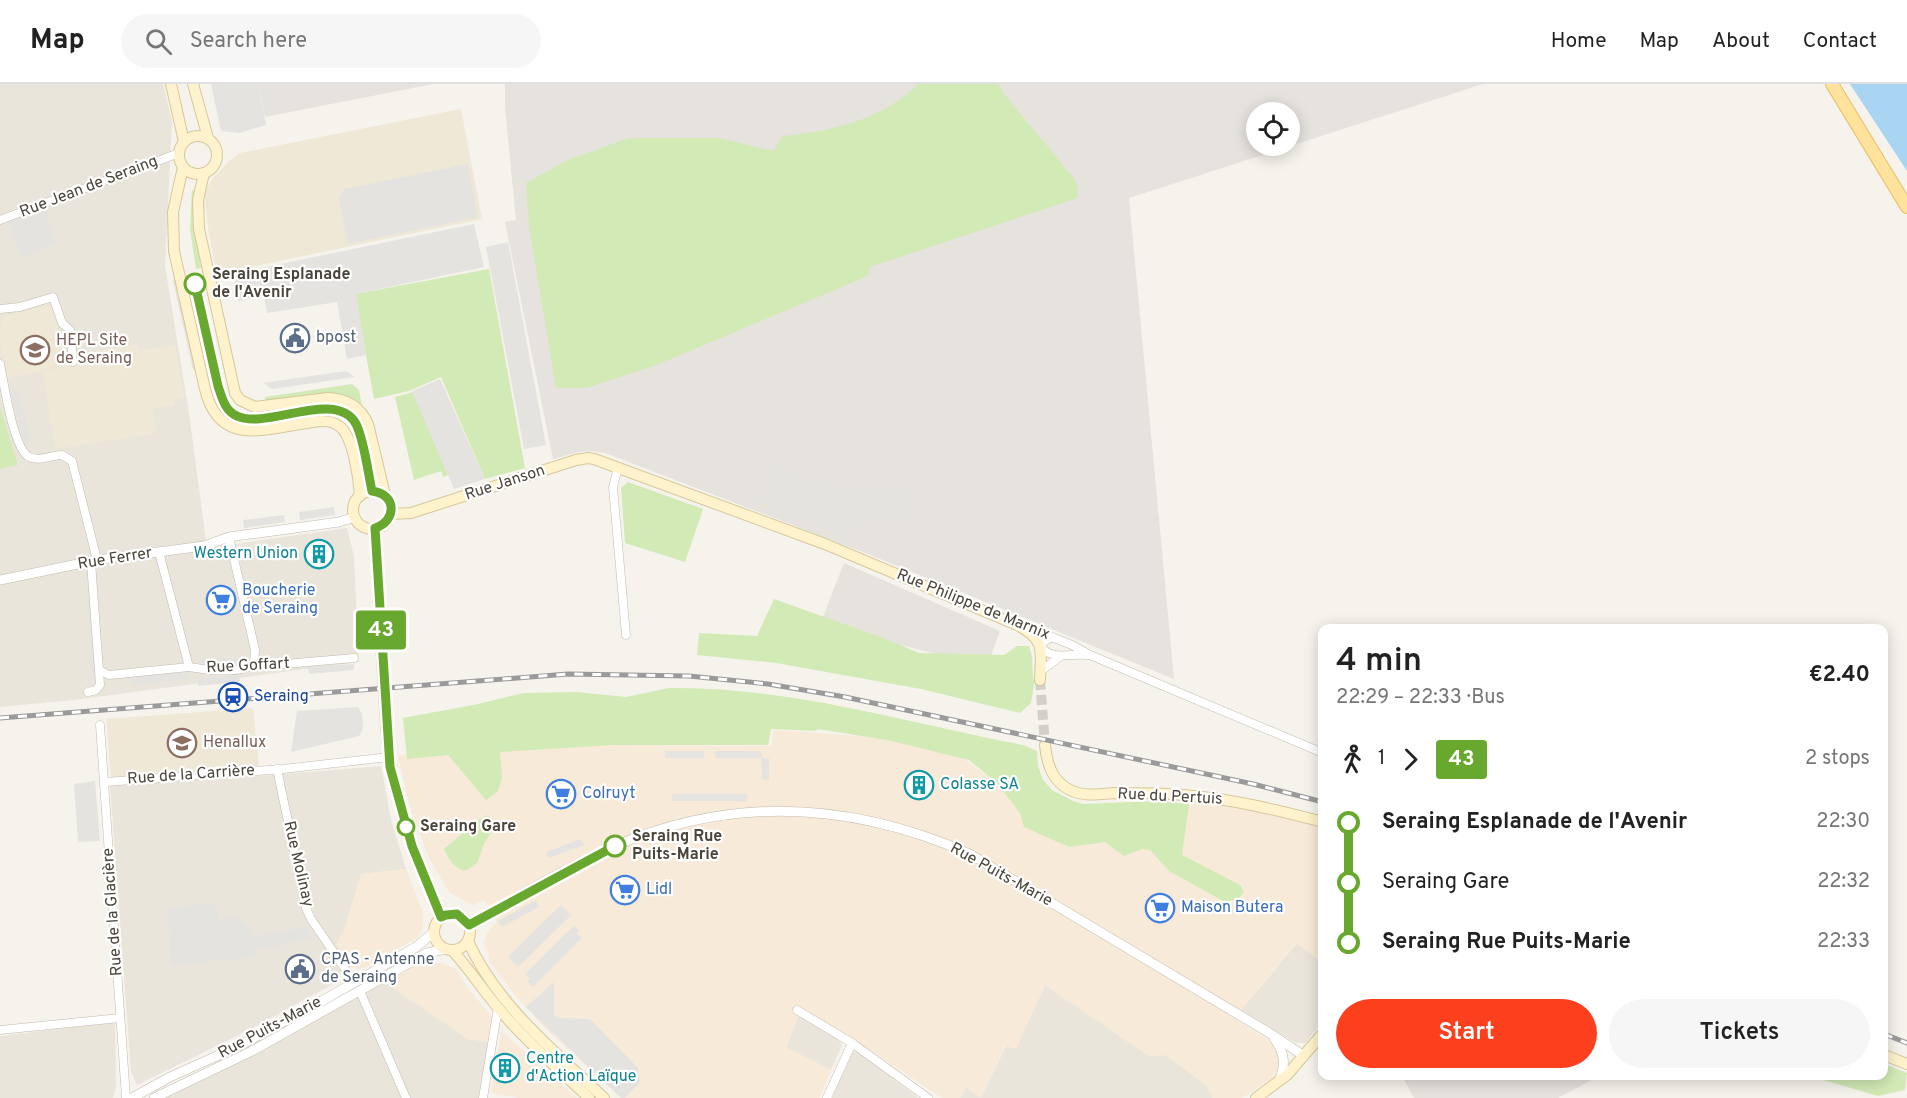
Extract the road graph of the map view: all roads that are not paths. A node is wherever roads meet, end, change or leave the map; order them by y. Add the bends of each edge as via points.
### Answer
1 (171, 84) edge
2 (194, 84) edge
3 (1832, 84) edge
4 (207, 138) junction
5 (184, 142) junction
6 (179, 153) junction
7 (183, 167) junction
8 (204, 173) junction
9 (1907, 207) edge
10 (0, 220) edge
11 (0, 309) edge
12 (73, 362) dead end
13 (0, 364) edge
14 (618, 467) junction
15 (385, 495) junction
16 (360, 496) junction
17 (391, 514) junction
18 (355, 517) junction
19 (375, 528) junction
20 (229, 537) junction
21 (159, 552) junction
22 (94, 561) junction
23 (0, 580) edge
24 (1017, 625) junction
25 (626, 635) dead end
26 (1052, 637) junction
27 (1041, 647) junction
28 (1089, 655) junction
29 (1061, 656) junction
30 (354, 658) dead end
31 (254, 663) junction
32 (189, 667) junction
33 (99, 670) junction
34 (1041, 676) joint
35 (88, 692) dead end
36 (100, 725) dead end
37 (1045, 745) tunnel mouth
38 (1318, 751) edge
39 (389, 757) junction
40 (277, 769) junction
41 (105, 782) junction
42 (1318, 821) edge
43 (441, 917) junction
44 (469, 925) junction
45 (434, 932) junction
46 (468, 941) junction
47 (449, 950) junction
48 (357, 987) junction
49 (498, 1008) junction
50 (797, 1010) dead end
51 (120, 1018) junction
52 (0, 1030) edge
53 (1274, 1036) junction
54 (1318, 1039) edge
55 (852, 1043) junction
56 (1304, 1056) junction
57 (1888, 1057) edge
58 (1907, 1064) edge
59 (1279, 1082) junction
60 (126, 1098) edge
61 (132, 1098) edge
62 (154, 1098) edge
63 (406, 1098) edge
64 (483, 1098) edge
65 (590, 1098) edge
66 (604, 1098) edge
67 (826, 1098) edge
68 (928, 1098) edge
69 (1256, 1098) edge

1 - 5 main road
2 - 4 main road
3 - 9 main road
4 - 5 main road via 194,136
4 - 8 main road via 215,146 217,158 215,165
5 - 6 main road
6 - 7 main road
6 - 10 street, Rue Jean de Seraing
7 - 8 main road via 192,173
7 - 16 main road via 173,212 174,251 212,411 237,430 319,421 339,426 349,439
8 - 15 main road via 198,200 199,229 235,393 255,407 328,398 350,402 368,424
11 - 12 street via 53,297 62,322 70,330
13 - 22 street via 21,449 33,458 62,455 72,461
14 - 17 main road, Rue Janson via 584,458 411,513
14 - 24 main road, Rue Philippe de Marnix via 825,544
14 - 25 street via 613,487
15 - 16 main road via 372,491
15 - 17 main road
16 - 18 main road via 354,505
17 - 19 main road via 385,524
18 - 19 main road via 365,527
18 - 20 street
19 - 39 main road, bridge
20 - 21 street, Rue Ferrer via 204,546
20 - 31 street via 255,650
21 - 22 street, Rue Ferrer
21 - 32 street, Rue Goffart
22 - 23 street, Rue Ferrer
22 - 33 street
24 - 26 street, Rue Philippe de Marnix
24 - 27 main road via 1031,632
26 - 27 street
26 - 28 street, Rue Philippe de Marnix
27 - 29 street via 1047,653
27 - 34 main road
28 - 29 street
28 - 38 street, Rue Philippe de Marnix
29 - 34 street
30 - 31 street, Rue Goffart via 262,666
31 - 32 street, Rue Goffart via 239,670
32 - 33 street via 109,675
33 - 35 street via 99,688
36 - 41 street, Rue de la Glacière
37 - 42 main road, Rue du Pertuis via 1054,778 1072,791 1220,798
39 - 40 street, Rue de la Carrière
39 - 43 main road via 412,846
40 - 41 street, Rue de la Carrière
40 - 48 street, Rue Molinay via 308,913
41 - 51 street, Rue de la Glacière
43 - 44 main road via 457,914
43 - 45 main road
44 - 46 main road
44 - 53 street, Rue Puits-Marie via 597,854 665,828 756,812 850,816 917,833 970,854
45 - 47 main road via 438,945
45 - 48 street, Rue Puits-Marie
46 - 47 main road
46 - 66 main road via 510,1006
47 - 48 street, Rue Puits-Marie via 427,953
47 - 49 main road via 466,965
48 - 61 street, Rue Puits-Marie
48 - 62 street, Rue Puits-Marie via 252,1051
48 - 63 street, Rue Molinay
49 - 64 street
49 - 65 main road
50 - 55 street
51 - 52 street
51 - 60 street, Rue de la Glacière
53 - 56 street, Rue Puits-Marie
53 - 59 street via 1283,1055
54 - 56 main road
55 - 67 street
55 - 68 street
56 - 59 main road
57 - 58 main road
59 - 69 main road

